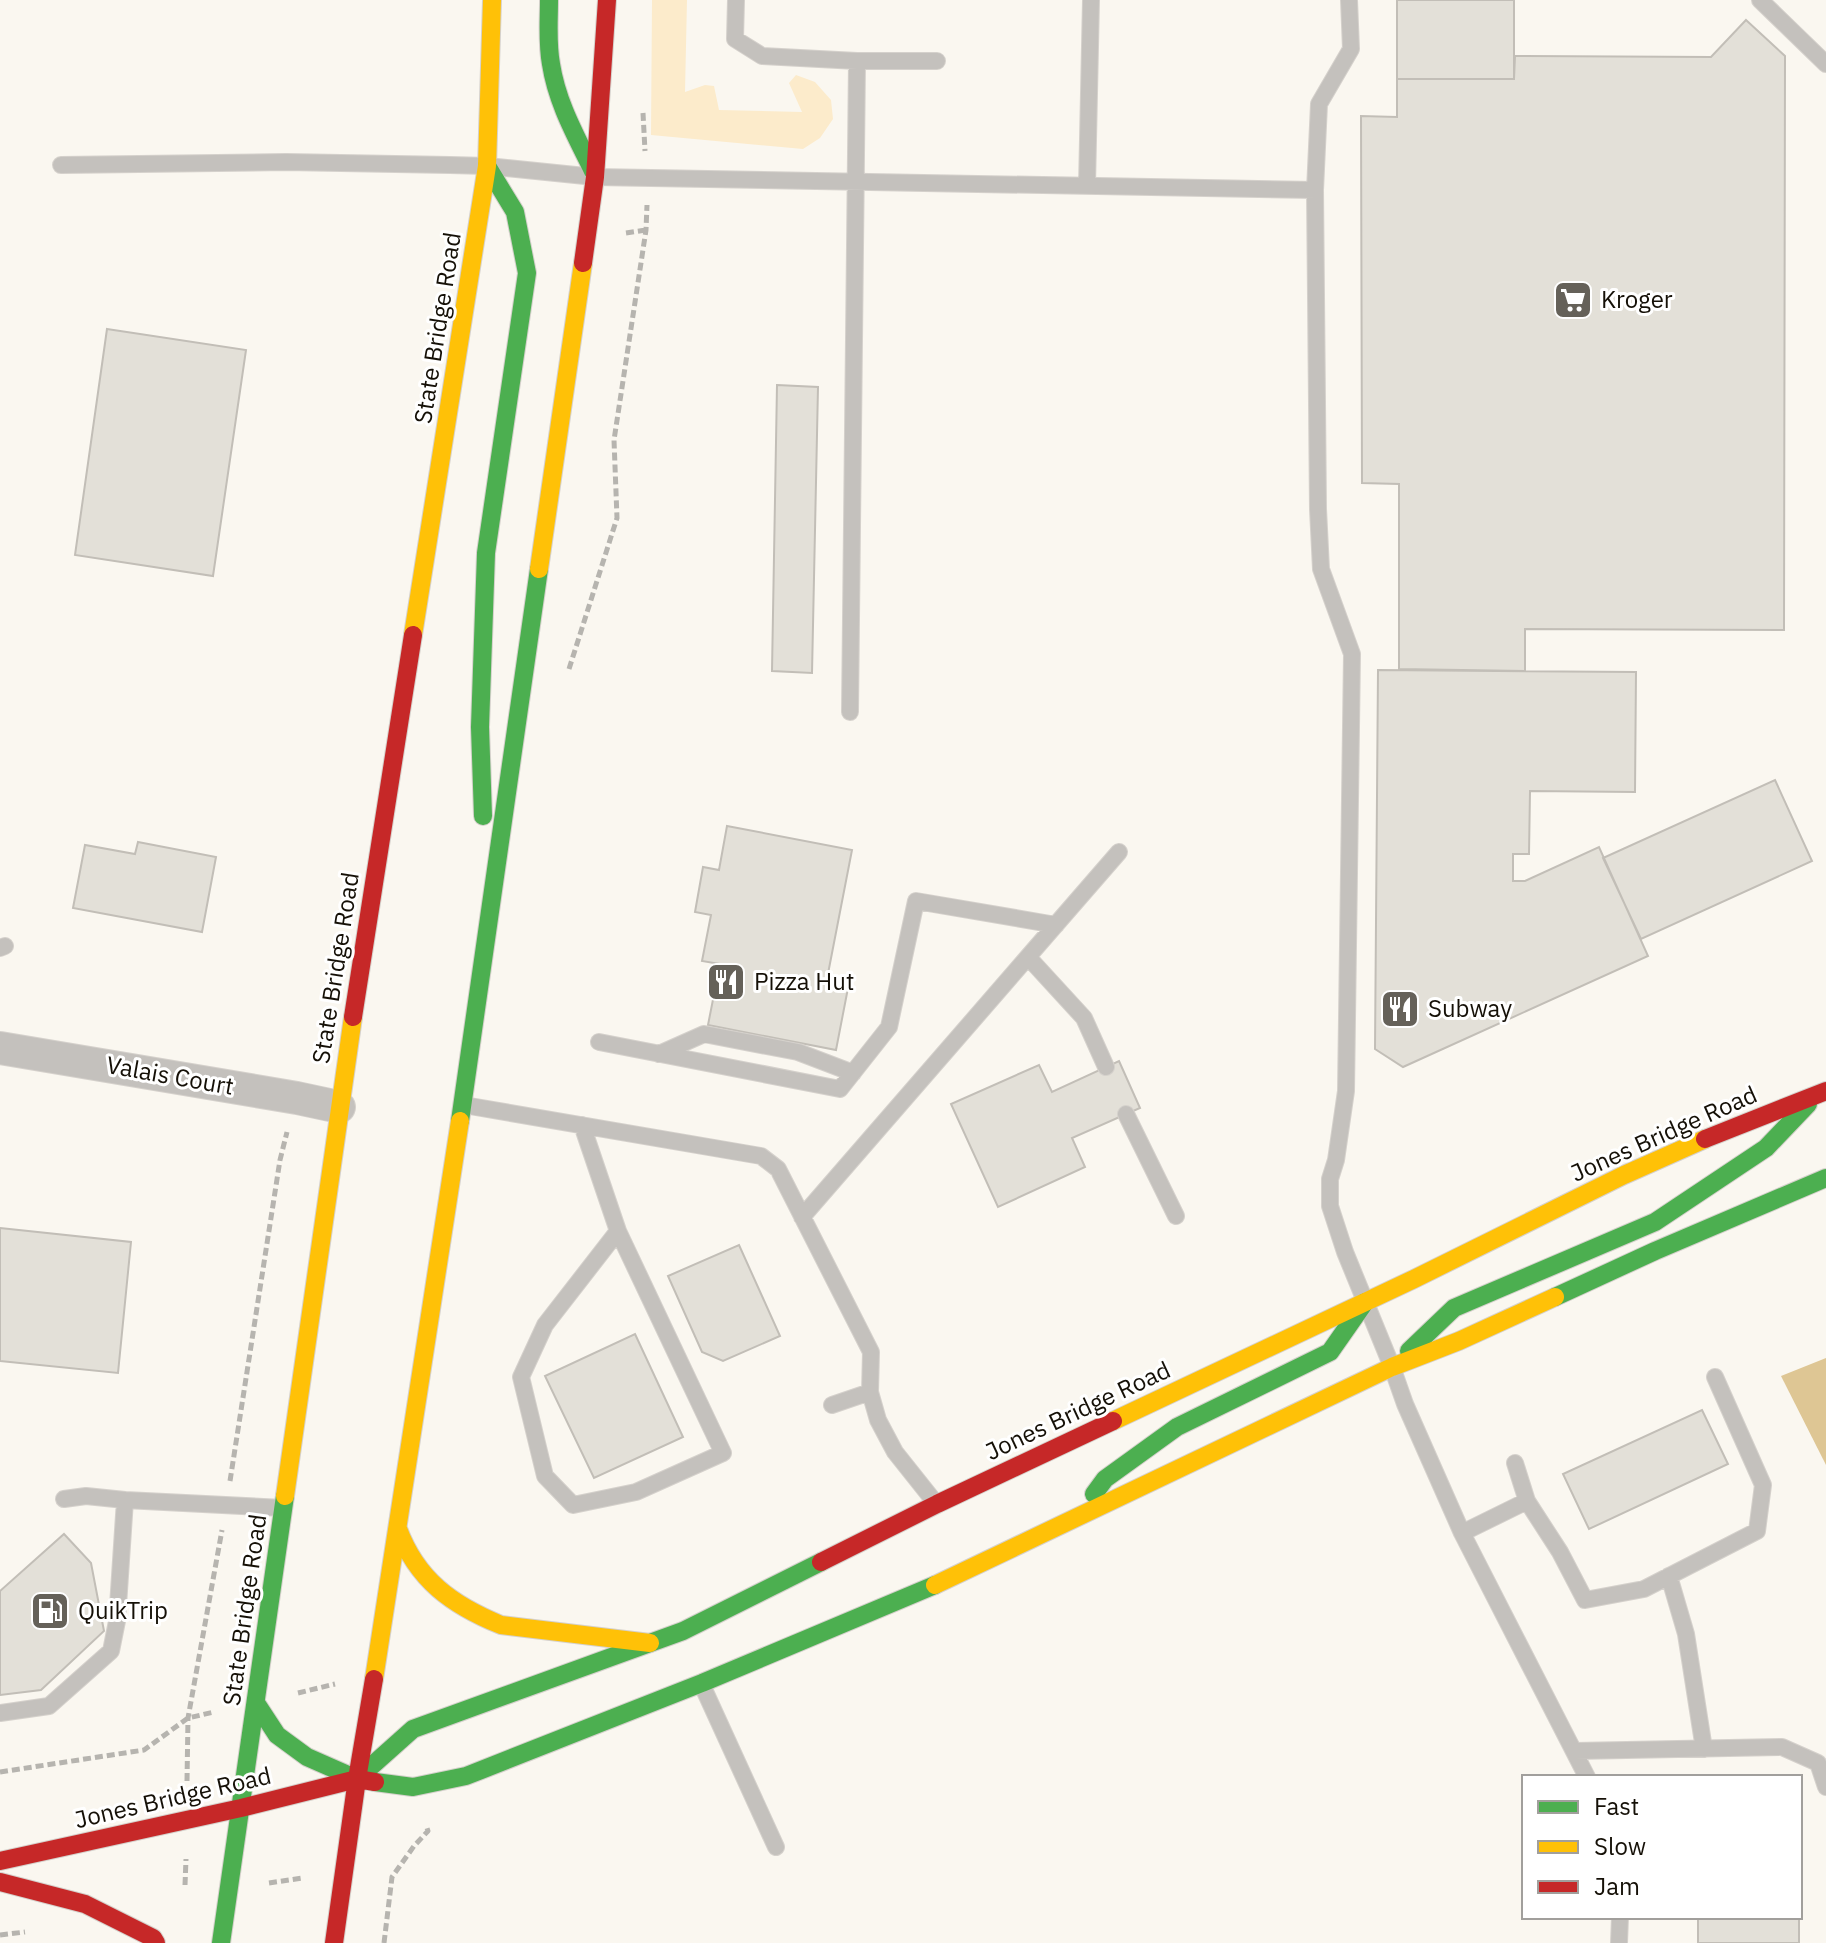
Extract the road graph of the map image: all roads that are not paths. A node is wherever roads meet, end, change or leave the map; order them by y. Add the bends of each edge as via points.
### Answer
1 (492, 0) edge
2 (549, 0) edge
3 (607, 0) edge
4 (736, 0) edge
5 (1091, 0) edge
6 (1349, 0) edge
7 (1760, 0) edge
8 (857, 61) junction
9 (937, 61) dead end
10 (1826, 64) edge
11 (61, 165) dead end
12 (487, 166) junction
13 (595, 177) junction
14 (855, 182) junction
15 (1087, 186) junction
16 (1315, 190) junction
17 (850, 712) dead end
18 (1119, 852) dead end
19 (1056, 925) junction
20 (487, 928) junction
21 (1028, 957) junction
22 (599, 1042) dead end
23 (0, 1048) edge
24 (659, 1054) junction
25 (1106, 1067) dead end
26 (853, 1073) junction
27 (1822, 1093) edge
28 (462, 1105) junction
29 (339, 1107) junction
30 (1126, 1114) dead end
31 (582, 1125) junction
32 (1826, 1178) edge
33 (1176, 1216) dead end
34 (802, 1217) junction
35 (618, 1231) junction
36 (1365, 1302) junction
37 (1392, 1367) junction
38 (1715, 1377) dead end
39 (870, 1392) junction
40 (832, 1405) dead end
41 (1515, 1463) dead end
42 (64, 1499) dead end
43 (125, 1500) junction
44 (1527, 1501) junction
45 (937, 1504) junction
46 (283, 1508) junction
47 (1076, 1519) junction
48 (398, 1529) junction
49 (1462, 1533) junction
50 (1669, 1576) junction
51 (650, 1643) junction
52 (702, 1683) junction
53 (256, 1703) junction
54 (0, 1713) edge
55 (1704, 1749) junction
56 (1575, 1751) junction
57 (1586, 1775) edge
58 (357, 1779) junction
59 (1826, 1787) edge
60 (241, 1808) junction
61 (776, 1847) dead end
62 (0, 1861) edge
63 (0, 1882) edge
64 (1620, 1919) edge
65 (156, 1943) edge
66 (221, 1943) edge
67 (334, 1943) edge
68 (1619, 1943) edge

1 - 12 main road, State Bridge Road
2 - 13 main road via 551,68
3 - 13 main road
4 - 8 lane via 735,39 762,56
5 - 15 lane
6 - 16 lane via 1351,49 1319,104
7 - 10 lane
8 - 9 lane
8 - 14 lane
11 - 12 lane
12 - 13 lane
12 - 20 main road via 515,212 527,273 486,553 480,727
12 - 29 main road, State Bridge Road
13 - 14 lane
13 - 20 main road
14 - 15 lane
14 - 17 lane
15 - 16 lane
16 - 36 lane via 1321,569 1352,654 1346,1091 1330,1206
18 - 19 lane
19 - 21 lane
19 - 26 lane via 916,901 889,1027
20 - 28 main road
21 - 25 lane via 1084,1018
21 - 34 lane
22 - 24 lane
23 - 29 street, Valais Court
24 - 26 lane via 704,1034 798,1052
24 - 26 lane via 840,1089
27 - 36 main road, Jones Bridge Road via 1676,1151
27 - 37 main road via 1766,1148 1655,1222 1454,1308
28 - 31 lane
28 - 48 main road
29 - 46 main road, State Bridge Road
30 - 33 lane
31 - 34 lane via 761,1156 778,1169
31 - 35 lane
32 - 37 main road, Jones Bridge Road
34 - 39 lane via 871,1352
35 - 35 lane via 545,1325 521,1377 545,1476 573,1505 636,1492 723,1453
36 - 37 lane
36 - 45 main road, Jones Bridge Road
36 - 47 main road via 1330,1352 1177,1427 1105,1479
37 - 47 main road, Jones Bridge Road
37 - 49 lane
38 - 50 lane via 1763,1485 1757,1531
39 - 40 lane
39 - 45 lane via 895,1452
41 - 44 lane
42 - 43 lane
43 - 46 lane
43 - 54 lane via 111,1651 49,1706
44 - 49 lane
44 - 50 lane via 1585,1600 1644,1589
45 - 51 main road, Jones Bridge Road
46 - 53 main road, State Bridge Road
47 - 52 main road, Jones Bridge Road via 952,1578
48 - 51 main road via 425,1575 478,1616 501,1625
48 - 58 main road
49 - 56 lane
50 - 55 lane via 1686,1634
51 - 58 main road, Jones Bridge Road via 413,1729
52 - 58 main road, Jones Bridge Road via 466,1776 413,1787
52 - 61 lane
53 - 58 main road via 277,1735 307,1757
53 - 60 main road, State Bridge Road
55 - 56 lane
55 - 59 lane via 1782,1747 1818,1763
56 - 57 lane
58 - 60 main road, Jones Bridge Road
58 - 67 main road
60 - 62 main road, Jones Bridge Road
60 - 66 main road, State Bridge Road
63 - 65 main road via 85,1904
64 - 68 lane

